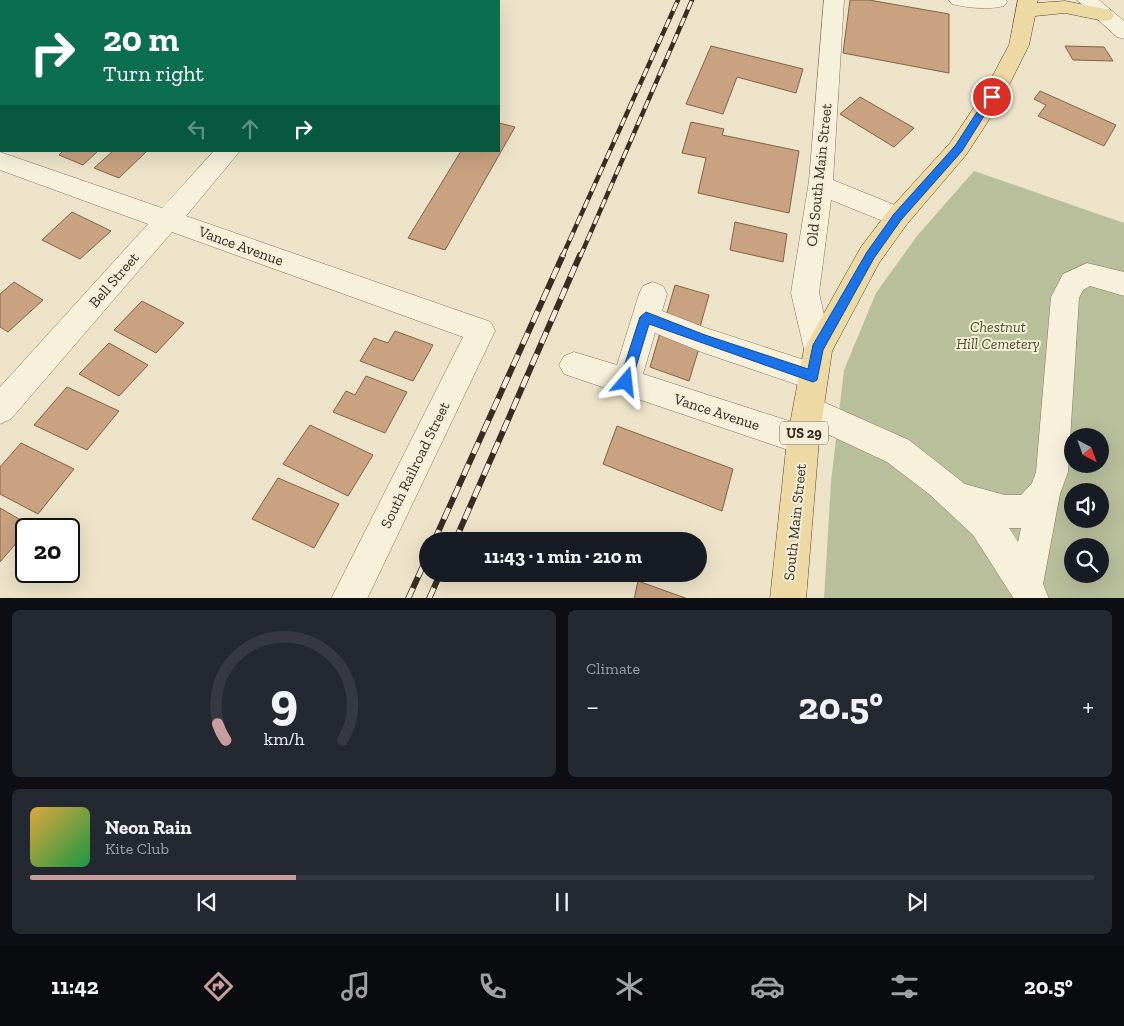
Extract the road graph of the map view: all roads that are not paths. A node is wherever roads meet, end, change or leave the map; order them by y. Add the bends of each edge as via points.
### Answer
1 (834, 0) edge
2 (959, 0) edge
3 (1086, 0) edge
4 (997, 1) edge
5 (1027, 6) edge
6 (1104, 15) junction
7 (1124, 32) edge
8 (227, 152) edge
9 (0, 161) edge
10 (820, 186) junction
11 (898, 217) junction
12 (167, 220) junction
13 (1124, 284) edge
14 (481, 331) joint
15 (815, 363) junction
16 (574, 365) dead end
17 (626, 382) junction
18 (0, 409) edge
19 (806, 425) junction
20 (1044, 494) junction
21 (958, 498) junction
22 (1029, 591) edge
23 (348, 598) edge
24 (788, 598) edge

1 - 10 street, Old South Main Street
2 - 4 street
3 - 6 street
4 - 5 street
5 - 6 main road via 1074,6
5 - 11 main road, South Main Street / US 29 via 1018,44 992,97 958,149
6 - 7 street
8 - 12 street, Bell Street
9 - 12 street, Vance Avenue
10 - 11 street
10 - 15 street, Old South Main Street via 805,293
11 - 15 main road, South Main Street / US 29 via 870,255
12 - 14 street, Vance Avenue
12 - 18 street, Bell Street
13 - 20 street via 1087,274 1073,282 1065,297 1052,472
14 - 23 street, South Railroad Street
15 - 17 street via 704,340 649,305
15 - 19 main road, South Main Street / US 29
16 - 17 street, Vance Avenue
17 - 19 street, Vance Avenue
19 - 21 street, Vance Avenue via 898,451
19 - 24 main road, South Main Street / US 29
20 - 21 street via 1029,511 1004,512
20 - 22 street
21 - 22 street, Vance Avenue via 985,523

